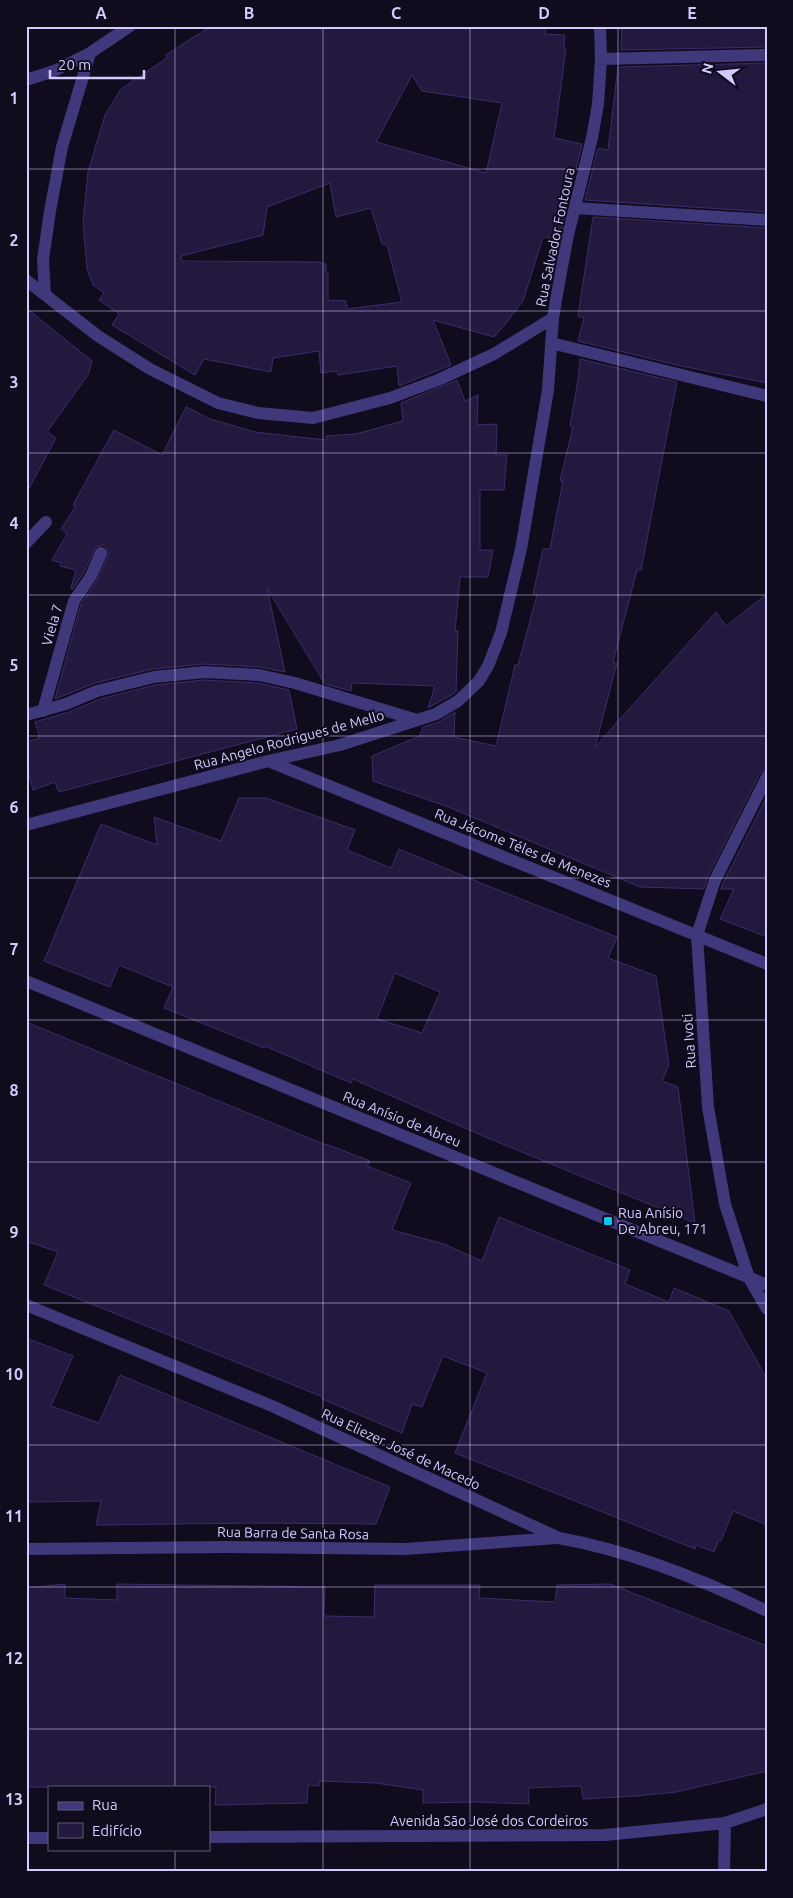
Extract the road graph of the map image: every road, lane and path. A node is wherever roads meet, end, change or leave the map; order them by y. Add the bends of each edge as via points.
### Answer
1 (130, 26) edge
2 (600, 26) edge
3 (90, 54) junction
4 (767, 54) edge
5 (601, 59) junction
6 (26, 80) edge
7 (575, 208) junction
8 (767, 220) edge
9 (26, 280) edge
10 (45, 294) junction
11 (553, 318) junction
12 (551, 343) junction
13 (767, 396) edge
14 (46, 522) dead end
15 (26, 543) edge
16 (101, 553) dead end
17 (44, 711) junction
18 (26, 715) edge
19 (417, 720) junction
20 (268, 761) junction
21 (767, 777) edge
22 (26, 825) edge
23 (697, 935) junction
24 (767, 964) edge
25 (26, 981) edge
26 (750, 1278) junction
27 (767, 1285) edge
28 (26, 1305) edge
29 (767, 1309) edge
30 (559, 1538) junction
31 (26, 1549) edge
32 (767, 1611) edge
33 (767, 1809) edge
34 (724, 1823) junction
35 (210, 1837) edge
36 (26, 1838) edge
37 (48, 1838) edge
38 (724, 1872) edge

1 - 3 street
2 - 5 street, Rua Salvador Fontoura
3 - 6 street
3 - 10 street via 62,147 50,211 43,260
4 - 5 street
5 - 7 street, Rua Salvador Fontoura via 598,104
7 - 8 street
7 - 11 street, Rua Salvador Fontoura
9 - 10 street, Rua Salvador Fontoura
10 - 11 street, Rua Salvador Fontoura via 98,336 150,369 218,402 258,413 312,418 390,398 438,380 494,354
11 - 12 street, Rua Angelo Rodrigues de Mello
12 - 13 street
12 - 19 street, Rua Angelo Rodrigues de Mello via 540,445 502,633 479,681 458,701 436,714
14 - 15 street
16 - 17 street, Viela 7 via 91,576 74,601
17 - 18 street
17 - 19 street via 98,691 154,677 204,672 259,675 295,683
19 - 20 street, Rua Angelo Rodrigues de Mello via 340,745
20 - 22 street, Rua Angelo Rodrigues de Mello
20 - 23 street, Rua Jácome Téles de Menezes
21 - 23 street, Rua Ivoti via 715,880
23 - 24 street, Rua Jácome Téles de Menezes
23 - 26 street, Rua Ivoti via 708,1107 725,1204
25 - 26 street, Rua Anísio de Abreu
26 - 27 street, Rua Anísio de Abreu
26 - 29 street, Rua Ivoti
28 - 30 street, Rua Eliezer José de Macedo via 272,1406
30 - 31 street, Rua Barra de Santa Rosa via 405,1550 224,1547
30 - 32 street, Rua Eliezer José de Macedo via 594,1544 643,1560 723,1590
33 - 34 street, Avenida São José dos Cordeiros
34 - 35 street, Avenida São José dos Cordeiros via 605,1835
34 - 38 street
36 - 37 street

